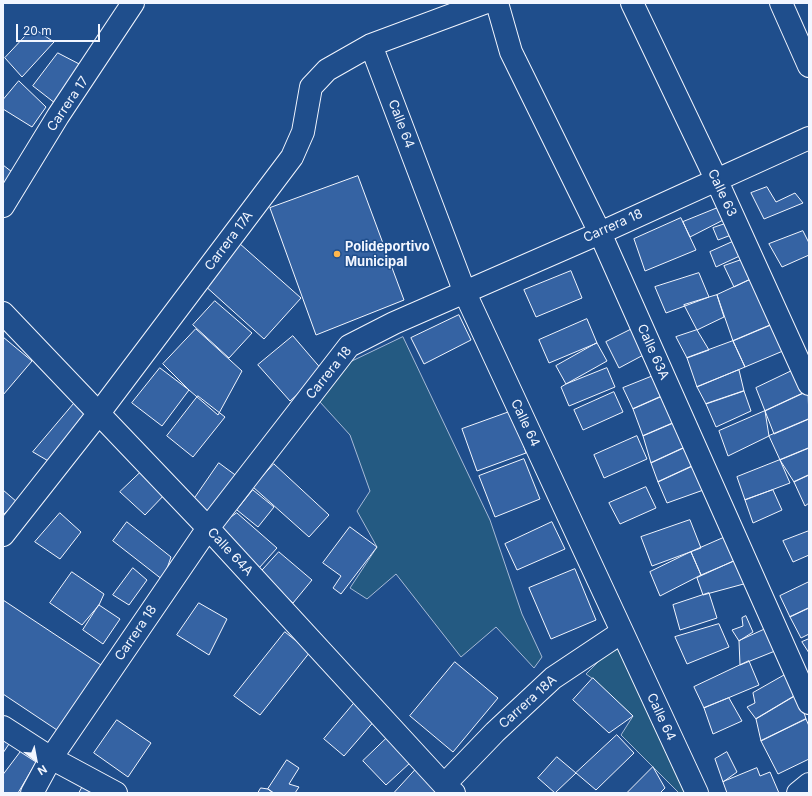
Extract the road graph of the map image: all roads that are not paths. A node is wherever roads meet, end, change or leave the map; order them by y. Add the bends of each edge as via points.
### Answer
1 (133, 3) edge
2 (484, 3) edge
3 (497, 3) edge
4 (632, 3) edge
5 (781, 3) edge
6 (371, 45) junction
7 (809, 66) edge
8 (809, 138) edge
9 (716, 179) junction
10 (3, 206) edge
11 (600, 233) junction
12 (464, 293) junction
13 (3, 313) edge
14 (809, 384) edge
15 (99, 413) junction
16 (208, 528) junction
17 (3, 536) edge
18 (622, 632) junction
19 (809, 703) edge
20 (3, 727) edge
21 (51, 758) junction
22 (809, 784) edge
23 (449, 789) edge
24 (32, 793) edge
25 (116, 793) edge
26 (697, 793) edge
27 (798, 793) edge

1 - 10 street, Carrera 17 via 58,116
2 - 6 street, Carrera 17A
3 - 11 street, Calle 63A via 511,52
4 - 9 street, Calle 63
5 - 7 street
6 - 12 street, Calle 64
6 - 15 street, Carrera 17A via 327,70 311,87 303,132 292,157
8 - 9 street, Carrera 18
9 - 11 street, Carrera 18
9 - 14 street, Calle 63
11 - 12 street, Carrera 18
11 - 19 street, Calle 63A
12 - 16 street, Carrera 18 via 394,323 349,346
12 - 18 street, Calle 64
13 - 15 street, Calle 64A
15 - 16 street, Calle 64A
15 - 17 street, Carrera 17A
16 - 21 street, Carrera 18
16 - 23 street, Calle 64A
18 - 23 street, Carrera 18A via 553,678 495,732
18 - 26 street, Calle 64
20 - 21 street
21 - 24 street, Carrera 18
21 - 25 street
22 - 27 street

